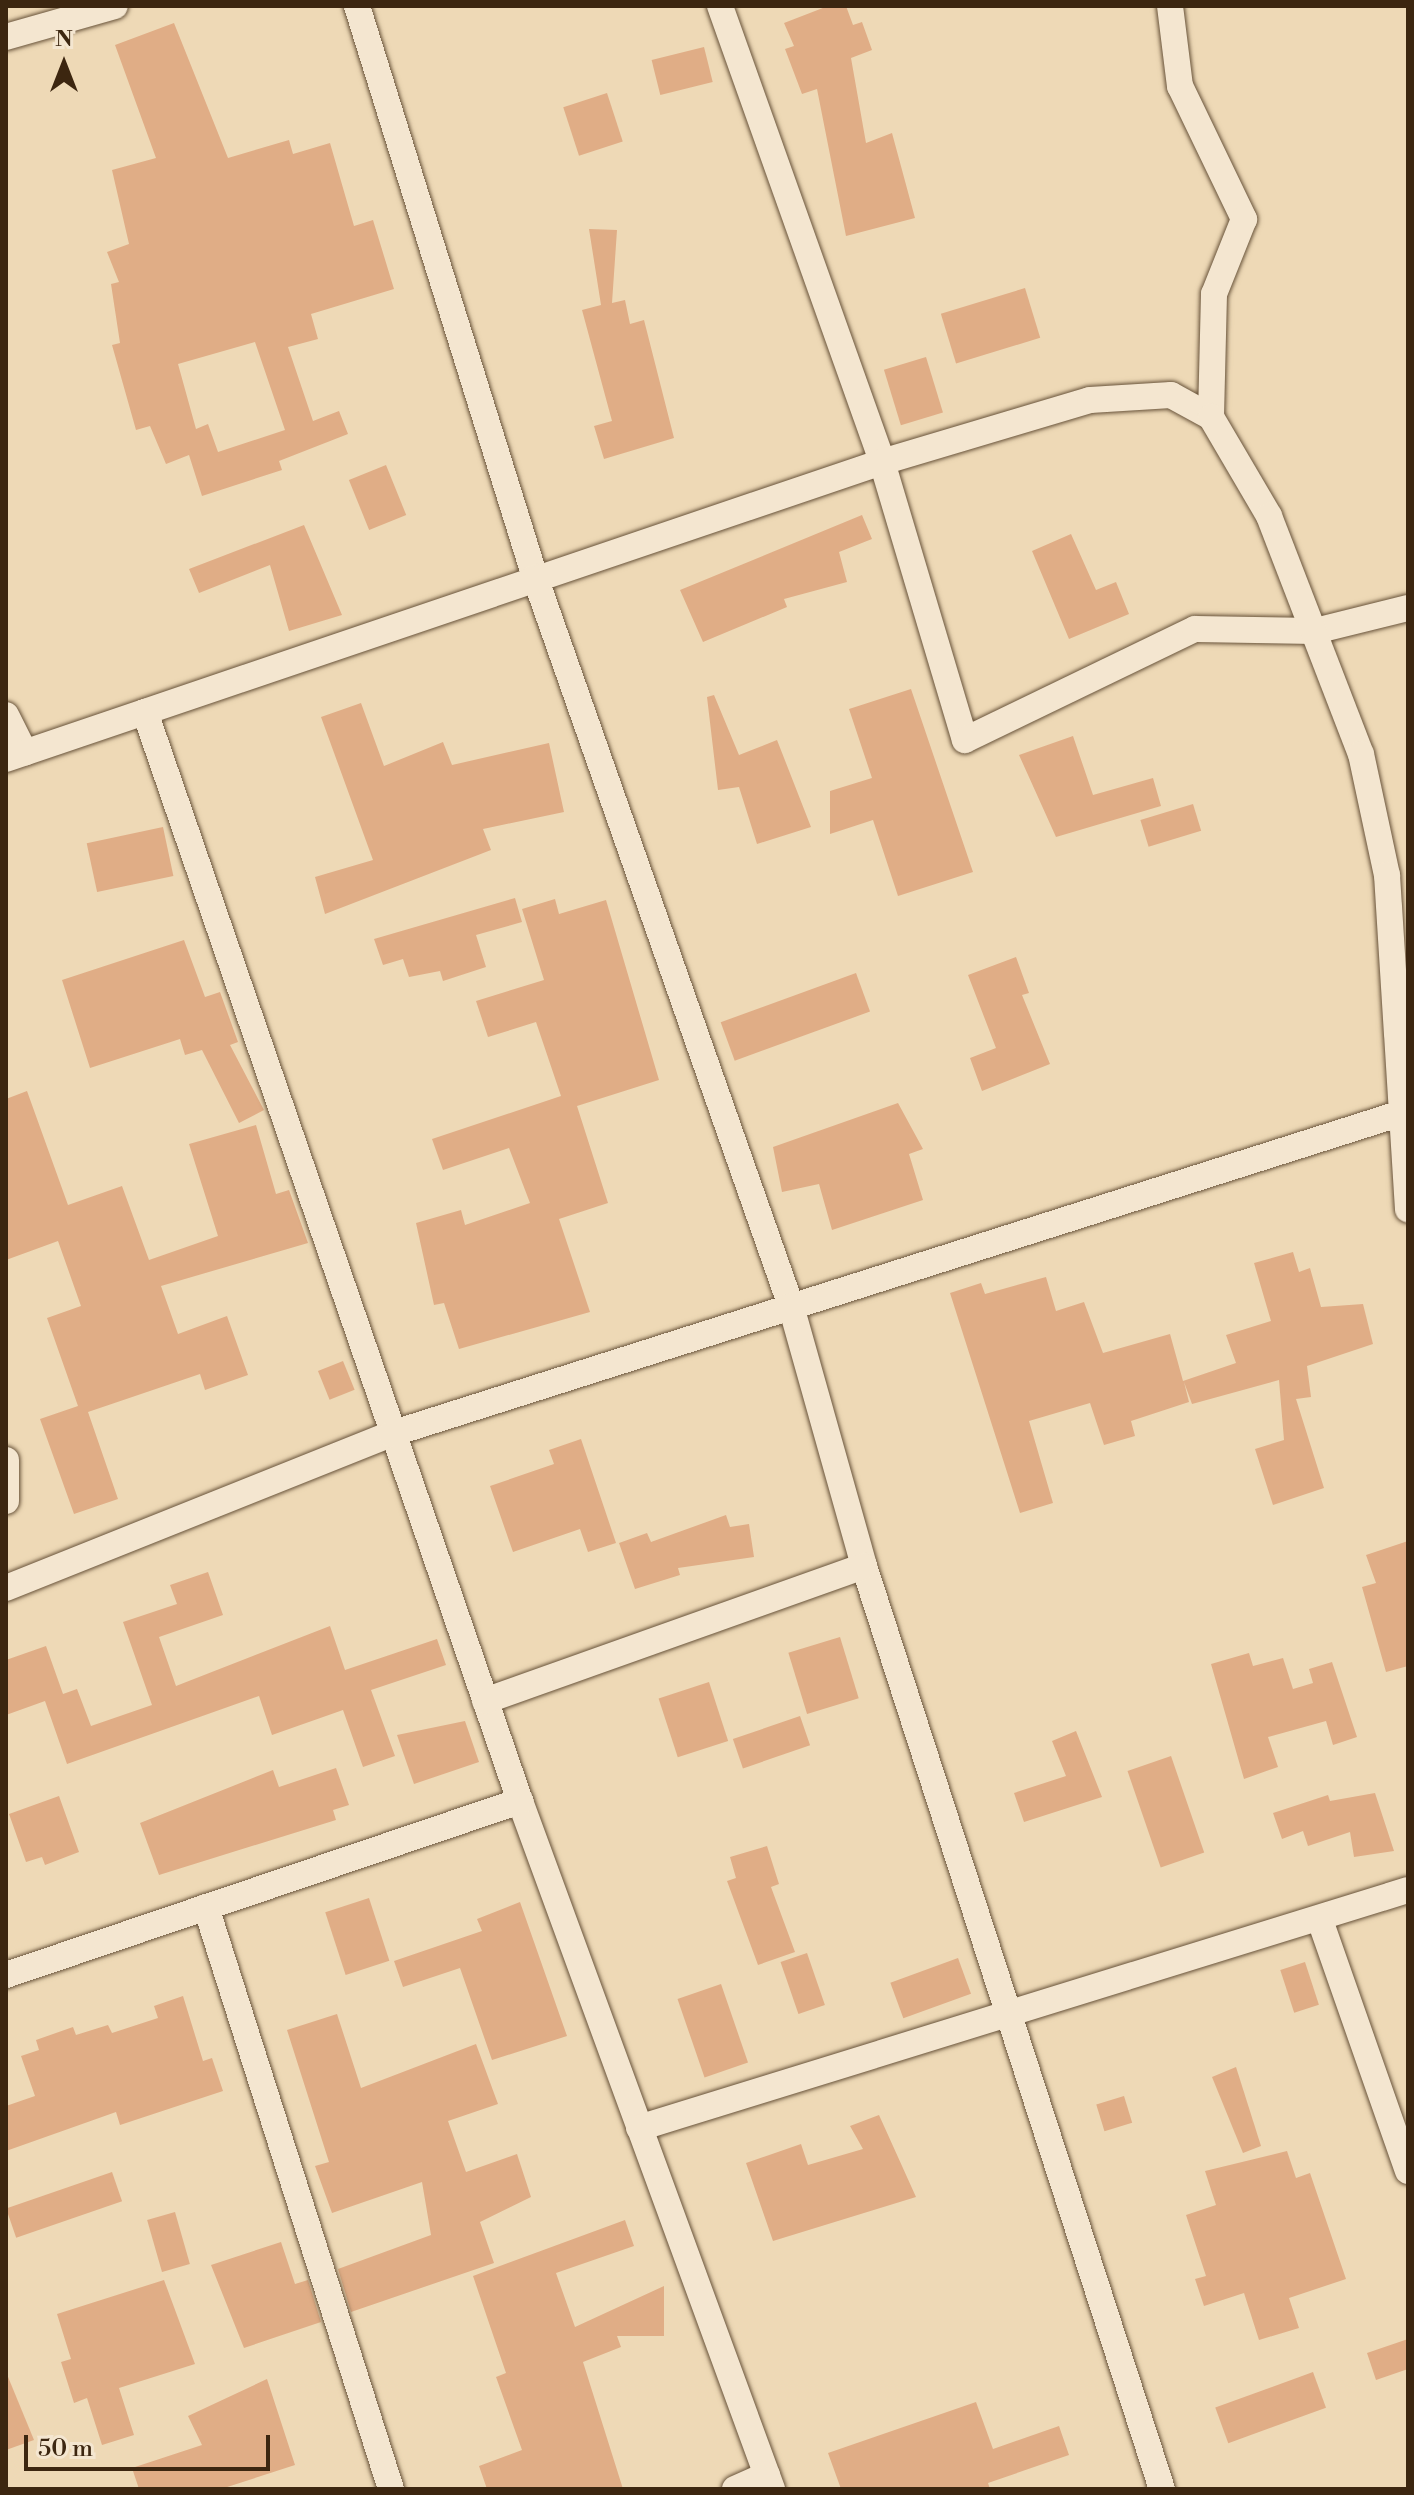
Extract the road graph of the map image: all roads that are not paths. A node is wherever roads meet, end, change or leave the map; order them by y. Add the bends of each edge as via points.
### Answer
1 (115, 6) edge
2 (357, 6) edge
3 (720, 6) edge
4 (1170, 6) edge
5 (6, 37) edge
6 (1211, 417) junction
7 (882, 462) junction
8 (535, 577) junction
9 (1408, 608) edge
10 (1315, 631) junction
11 (145, 712) junction
12 (6, 715) edge
13 (16, 756) edge
14 (1405, 1112) junction
15 (1408, 1209) edge
16 (791, 1306) junction
17 (391, 1434) junction
18 (6, 1460) edge
19 (6, 1501) edge
20 (864, 1566) junction
21 (6, 1588) edge
22 (485, 1701) junction
23 (520, 1801) junction
24 (1408, 1890) edge
25 (206, 1907) junction
26 (1320, 1920) junction
27 (6, 1975) edge
28 (1011, 2007) junction
29 (639, 2128) junction
30 (1408, 2171) edge
31 (769, 2482) edge
32 (391, 2489) edge
33 (735, 2489) edge
34 (1162, 2489) edge

1 - 5 street
2 - 8 street
3 - 7 street
4 - 6 street via 1180,86 1244,219 1214,294
6 - 7 street via 1171,395 1103,398
6 - 10 street via 1269,516
7 - 8 street
7 - 10 street via 965,740 1195,629
8 - 11 street
8 - 16 street
9 - 10 street
10 - 14 street via 1361,754 1387,875
11 - 13 street
11 - 17 street
12 - 13 street
14 - 15 street
14 - 16 street
16 - 17 street
16 - 20 street
17 - 21 street
17 - 22 street
18 - 19 street
20 - 22 street
20 - 28 street
22 - 23 street
23 - 25 street
23 - 29 street
24 - 26 street
25 - 27 street
25 - 32 street
26 - 28 street
26 - 30 street
28 - 29 street
28 - 34 street
29 - 31 street
31 - 33 street

